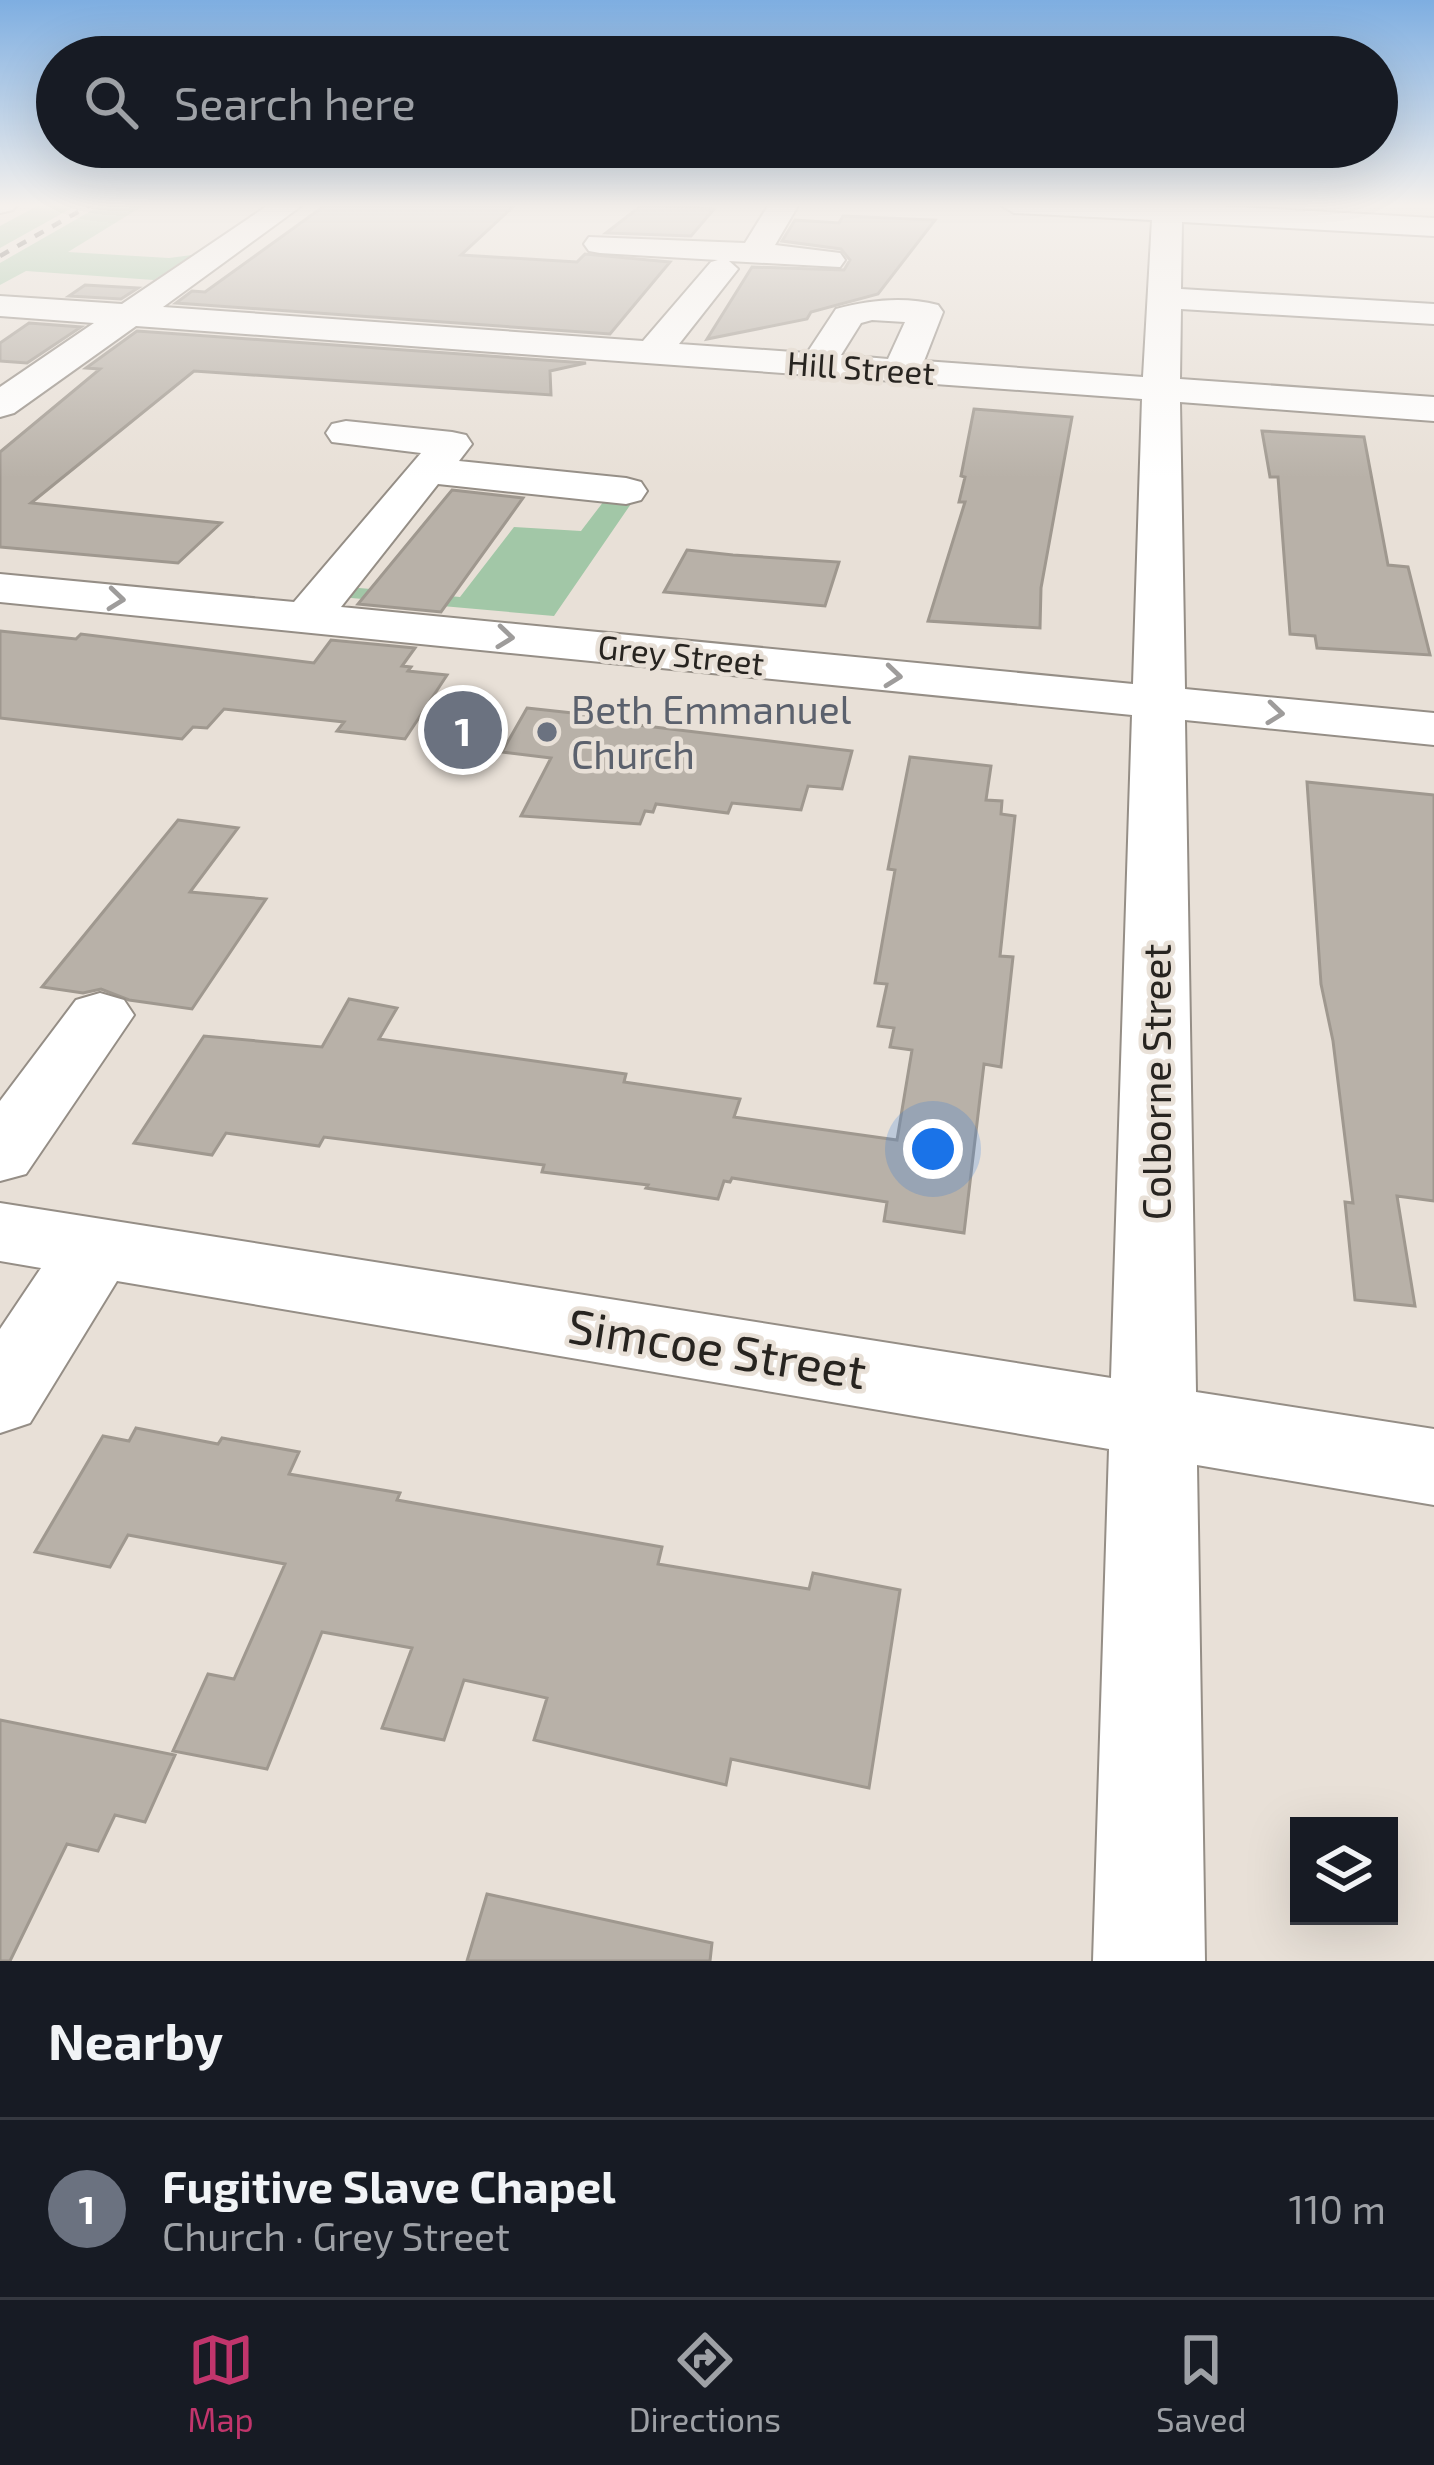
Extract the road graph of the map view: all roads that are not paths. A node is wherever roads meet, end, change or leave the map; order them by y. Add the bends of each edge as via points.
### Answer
1 (159, 296) edge
2 (700, 296) edge
3 (1166, 298) joint
4 (0, 306) edge
5 (1434, 314) edge
6 (130, 316) junction
7 (0, 341) edge
8 (81, 348) junction
9 (652, 353) junction
10 (817, 365) junction
11 (901, 371) junction
12 (1161, 390) junction
13 (0, 405) edge
14 (1434, 410) edge
15 (346, 434) dead end
16 (428, 470) junction
17 (626, 491) dead end
18 (0, 588) edge
19 (307, 618) junction
20 (1159, 702) junction
21 (1434, 729) edge
22 (100, 1015) dead end
23 (0, 1154) edge
24 (0, 1232) edge
25 (97, 1248) junction
26 (0, 1398) edge
27 (1156, 1421) junction
28 (1434, 1467) edge
29 (1149, 1961) edge

1 - 6 street
2 - 9 street
3 - 5 street
3 - 12 street, Colborne Street
4 - 6 street, Hill Street
6 - 8 street
6 - 9 street, Hill Street
7 - 8 street
8 - 13 street
9 - 10 street, Hill Street
10 - 11 street, Hill Street
10 - 11 street via 848,316 926,312
11 - 12 street, Hill Street
12 - 14 street, Hill Street
12 - 20 street, Colborne Street
15 - 16 street via 452,444
16 - 17 street
16 - 19 street
18 -> 19 street, Grey Street
19 -> 20 street, Grey Street
20 -> 21 street, Grey Street
20 - 27 street, Colborne Street
22 - 23 street
24 - 25 street, Simcoe Street
25 - 26 street
25 - 27 street, Simcoe Street
27 - 28 street, Simcoe Street
27 - 29 street, Colborne Street

